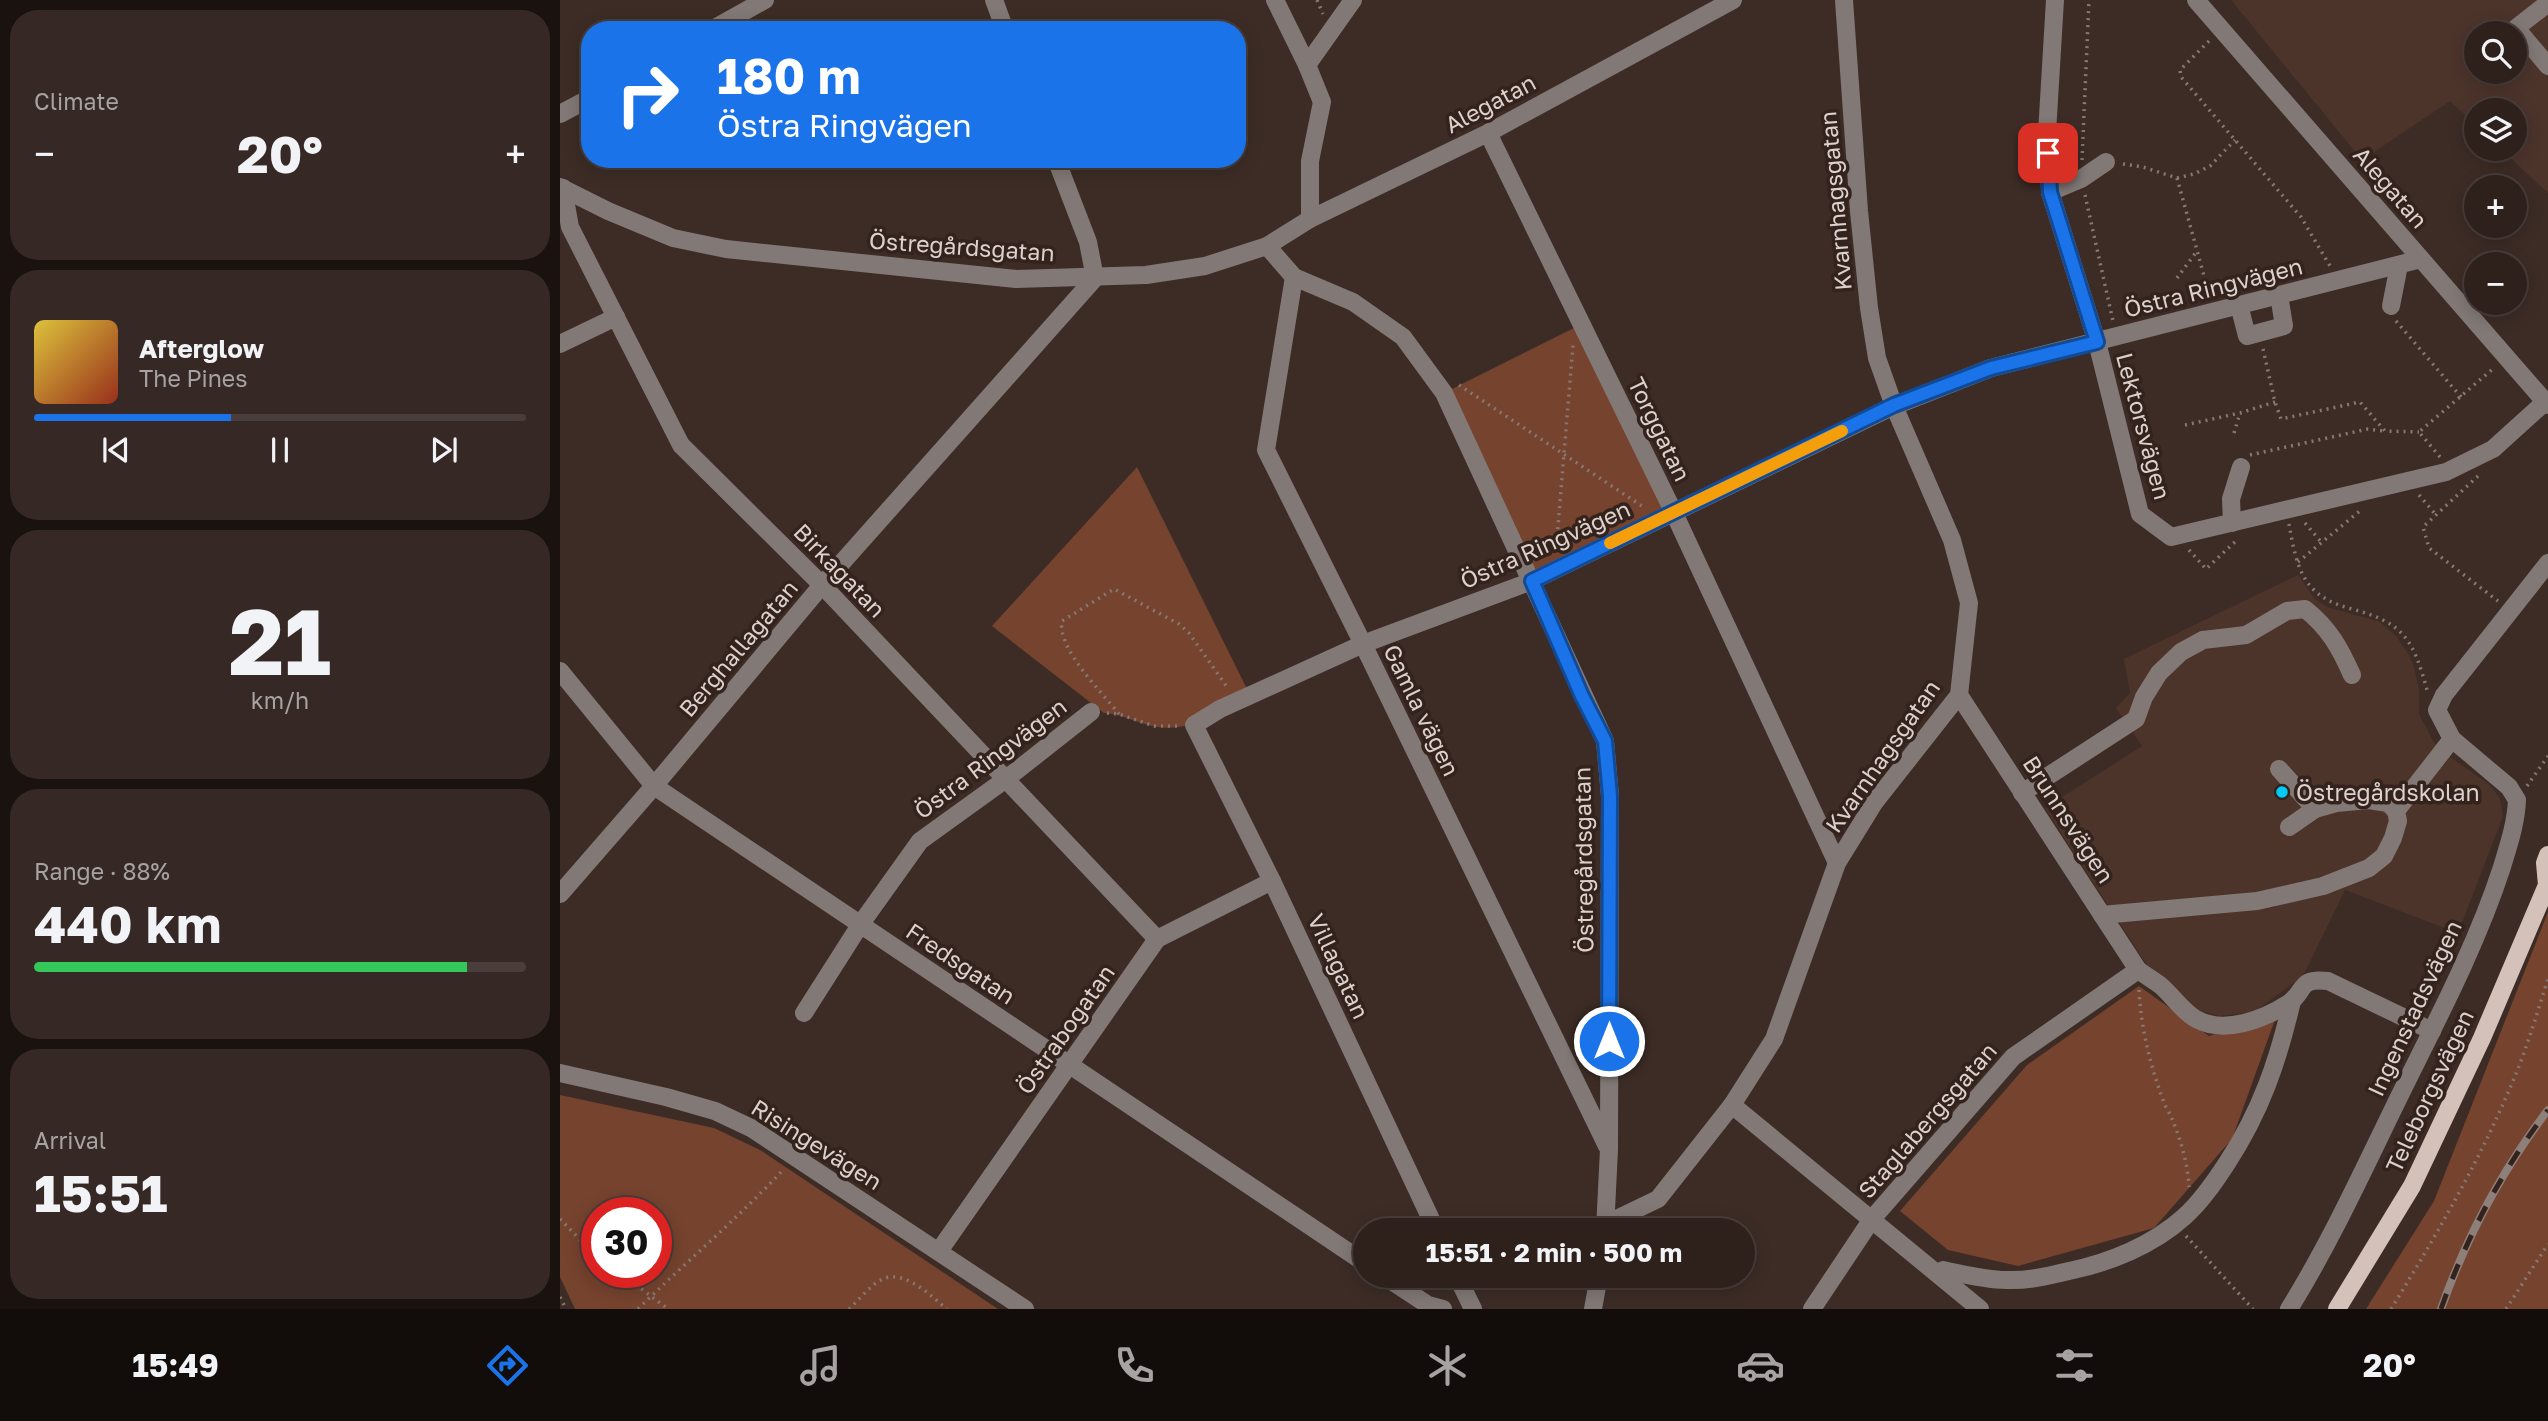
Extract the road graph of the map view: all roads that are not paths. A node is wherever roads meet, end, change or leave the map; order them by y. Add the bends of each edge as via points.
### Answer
1 (765, 0) edge
2 (994, 0) edge
3 (1275, 0) edge
4 (1353, 0) edge
5 (1844, 0) edge
6 (2054, 0) edge
7 (2196, 0) edge
8 (1728, 1) edge
9 (2548, 3) edge
10 (727, 21) edge
11 (1002, 21) edge
12 (1307, 65) junction
13 (2548, 66) edge
14 (581, 102) edge
15 (560, 114) edge
16 (1488, 133) junction
17 (2106, 162) road end
18 (1059, 168) edge
19 (562, 188) edge
20 (2050, 192) junction
21 (1310, 219) junction
22 (1268, 246) junction
23 (2421, 259) junction
24 (2399, 265) junction
25 (1294, 277) junction
26 (1095, 278) junction
27 (2279, 295) junction
28 (2239, 305) junction
29 (2391, 306) road end
30 (616, 317) junction
31 (2097, 342) junction
32 (560, 344) edge
33 (2547, 403) edge
34 (1894, 405) junction
35 (2241, 467) road end
36 (1668, 516) junction
37 (2232, 523) junction
38 (2548, 563) edge
39 (1532, 581) junction
40 (822, 585) junction
41 (1363, 644) junction
42 (560, 671) edge
43 (2352, 675) dead end
44 (1959, 695) junction
45 (1091, 712) road end
46 (1194, 725) joint
47 (2452, 738) junction
48 (2278, 769) dead end
49 (1006, 779) junction
50 (654, 786) junction
51 (2022, 793) junction
52 (2315, 809) junction
53 (2396, 811) junction
54 (2289, 827) dead end
55 (2548, 855) edge
56 (1837, 863) junction
57 (1272, 881) junction
58 (2547, 884) edge
59 (560, 894) edge
60 (2102, 915) junction
61 (860, 925) junction
62 (1157, 939) junction
63 (2138, 970) junction
64 (2292, 1001) junction
65 (804, 1013) dead end
66 (2432, 1031) junction
67 (1070, 1066) junction
68 (560, 1073) edge
69 (1732, 1105) junction
70 (1609, 1149) junction
71 (1430, 1218) edge
72 (1606, 1218) edge
73 (1623, 1218) edge
74 (1872, 1219) junction
75 (939, 1251) junction
76 (1353, 1255) edge
77 (1939, 1274) junction
78 (1402, 1288) edge
79 (1463, 1288) edge
80 (1597, 1288) edge
81 (1025, 1309) edge
82 (1443, 1309) edge
83 (1473, 1309) edge
84 (1593, 1309) edge
85 (1812, 1309) edge
86 (1980, 1309) edge
87 (2288, 1309) edge
88 (2337, 1309) edge

1 - 10 street
2 - 11 street
3 - 12 street
4 - 12 street
5 - 34 street, Kvarnhagsgatan via 1869,309 1878,358
6 - 20 street, Lektorsvägen via 2047,133
7 - 23 street, Alegatan
8 - 16 street, Alegatan
9 - 13 street via 2516,28
12 - 21 street via 1322,102 1310,161
14 - 15 street
16 - 21 street, Alegatan
16 - 36 street, Torggatan
17 - 20 street
18 - 26 street via 1088,242
19 - 26 street, Östregårdsgatan via 673,238 726,249 1016,279
19 - 30 street, Birkagatan via 569,227
20 - 31 street, Lektorsvägen
21 - 22 street, Alegatan
22 - 25 street, Östregårdsgatan
22 - 26 street, Östregårdsgatan via 1205,266
23 - 24 street, Östra Ringvägen
23 - 33 street, Alegatan
24 - 27 street, Östra Ringvägen
24 - 29 street
25 - 39 street, Östregårdsgatan via 1353,302 1403,337 1444,393
25 - 41 street, Gamla vägen via 1266,450
26 - 40 street, Berghallagatan
27 - 28 street, Östra Ringvägen
27 - 28 street via 2284,326 2259,334 2247,336
28 - 31 street, Östra Ringvägen
30 - 32 street
30 - 40 street, Birkagatan via 681,445
31 - 34 street, Östra Ringvägen via 1991,368
31 - 37 street, Lektorsvägen via 2140,513 2171,537
33 - 37 street via 2493,449 2450,470
34 - 36 street, Östra Ringvägen
34 - 44 street, Kvarnhagsgatan via 1952,540 1969,603
35 - 37 street via 2231,499
36 - 39 street, Östra Ringvägen
36 - 56 street, Torggatan
38 - 47 street via 2444,695 2437,710
39 - 41 street, Östra Ringvägen
39 - 70 street, Östregårdsgatan via 1605,741 1610,796
40 - 49 street, Birkagatan
40 - 50 street, Berghallagatan
41 - 46 street, Östra Ringvägen
41 - 70 street, Gamla vägen
42 - 50 street, Fredsgatan
43 - 51 street via 2334,637 2305,609 2287,611 2246,635 2203,640 2181,652 2159,673 2136,719
44 - 51 street, Brunnsvägen
44 - 56 street, Kvarnhagsgatan via 1874,803
45 - 49 street, Östra Ringvägen
46 - 57 street, Villagatan
47 - 53 street
47 - 66 street, Ingenstadsvägen via 2509,787 2517,800 2513,832 2490,904
48 - 52 street
49 - 61 street, Östra Ringvägen via 920,841
49 - 62 street, Birkagatan
50 - 59 street, Berghallagatan
50 - 61 street, Fredsgatan
51 - 60 street, Brunnsvägen
52 - 53 street via 2369,800 2388,803
52 - 54 street
53 - 60 street via 2398,821 2384,856 2369,869 2323,886 2257,901
55 - 58 main road, Teleborgsvägen
56 - 69 street, Kvarnhagsgatan via 1774,1039
57 - 62 street, Östrabogatan
57 - 71 street, Villagatan
58 - 88 main road, Teleborgsvägen via 2482,1038 2412,1186
60 - 63 street, Brunnsvägen
61 - 65 street, Östra Ringvägen
61 - 67 street, Fredsgatan
62 - 67 street, Östrabogatan
63 - 64 street via 2196,1019 2215,1025 2254,1021
63 - 74 street, Staglabergsgatan via 2013,1058
64 - 66 street via 2310,981 2328,981
64 - 77 street via 2263,1099 2242,1140 2215,1181 2175,1224 2114,1258 2031,1280 1943,1270
66 - 87 street, Ingenstadsvägen via 2309,1277
67 - 75 street, Östrabogatan
67 - 76 street, Fredsgatan
68 - 75 street, Risingevägen via 715,1111 751,1128
69 - 73 street, Kvarnhagsgatan via 1658,1199
69 - 74 street
70 - 72 street, Östregårdsgatan
74 - 77 street
74 - 85 street, Staglabergsgatan
75 - 81 street, Risingevägen
77 - 86 street
78 - 82 street
79 - 83 street
80 - 84 street

